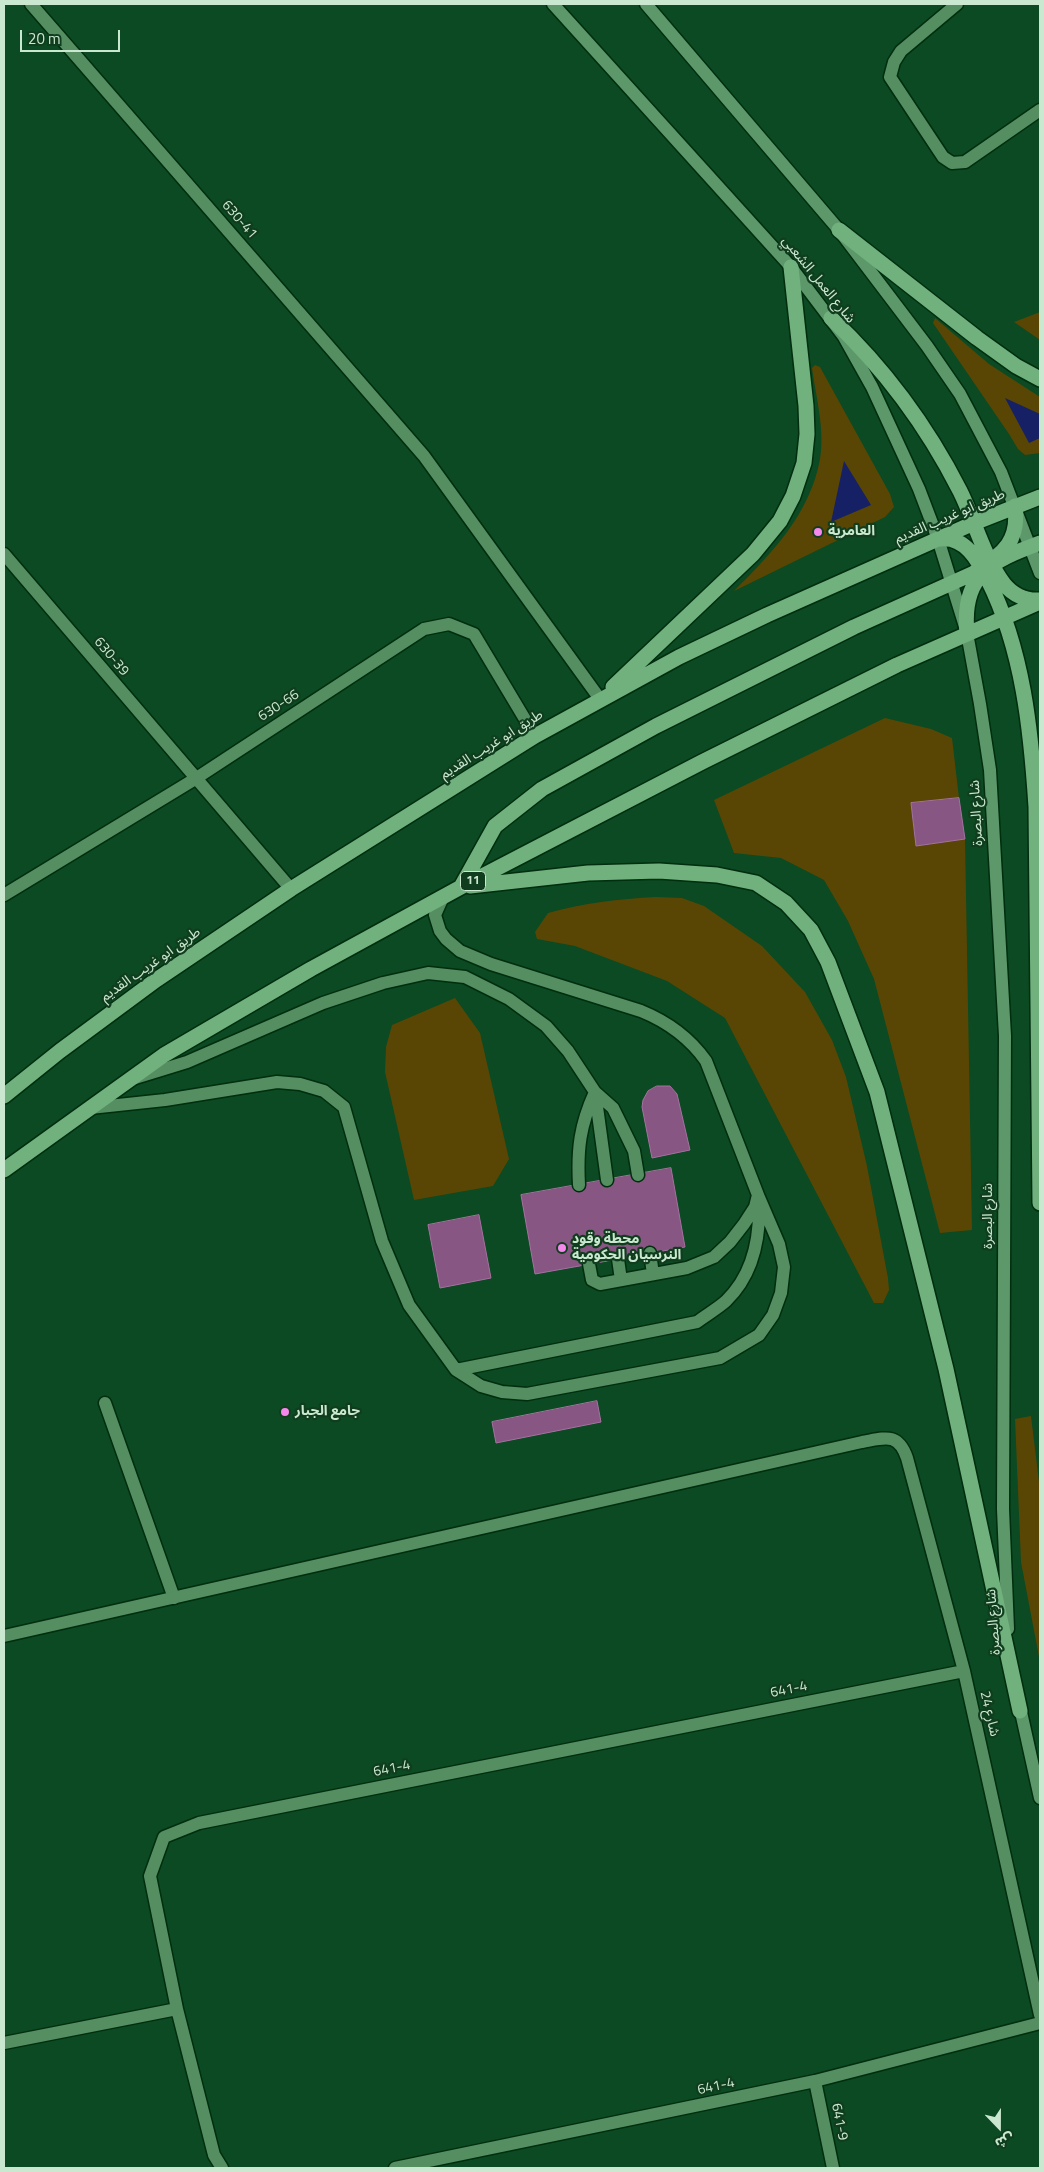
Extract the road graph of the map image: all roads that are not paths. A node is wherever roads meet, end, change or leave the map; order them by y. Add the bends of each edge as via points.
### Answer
1 (31, 4) edge
2 (553, 4) edge
3 (646, 4) edge
4 (957, 4) edge
5 (1040, 110) edge
6 (839, 230) junction
7 (791, 267) junction
8 (831, 318) junction
9 (1040, 379) edge
10 (1040, 497) edge
11 (1015, 506) junction
12 (974, 523) junction
13 (938, 539) junction
14 (1036, 545) edge
15 (4, 554) edge
16 (987, 566) junction
17 (1040, 573) edge
18 (952, 583) junction
19 (1040, 601) edge
20 (1005, 617) junction
21 (967, 633) junction
22 (600, 699) junction
23 (535, 736) junction
24 (194, 779) junction
25 (461, 887) junction
26 (291, 889) junction
27 (4, 895) edge
28 (442, 897) junction
29 (125, 1082) junction
30 (595, 1092) junction
31 (4, 1096) edge
32 (89, 1108) junction
33 (4, 1170) edge
34 (638, 1175) dead end
35 (607, 1180) dead end
36 (578, 1185) dead end
37 (758, 1195) junction
38 (1040, 1203) edge
39 (650, 1253) dead end
40 (618, 1259) dead end
41 (589, 1264) dead end
42 (653, 1274) junction
43 (621, 1280) junction
44 (456, 1370) junction
45 (105, 1403) dead end
46 (174, 1598) junction
47 (4, 1636) edge
48 (964, 1671) junction
49 (1020, 1711) junction
50 (1040, 1798) edge
51 (178, 2009) junction
52 (1040, 2014) edge
53 (1040, 2023) edge
54 (4, 2043) edge
55 (815, 2082) junction
56 (222, 2168) edge
57 (395, 2168) edge
58 (833, 2168) edge

1 - 22 street, 630-41 via 424,456
2 - 7 main road, شارع العمل الشعبي
3 - 6 main road
4 - 5 street via 901,51 890,77 943,157 952,163 965,162
6 - 9 highway via 977,338
6 - 11 main road via 960,394
7 - 8 main road, شارع العمل الشعبي
7 - 22 highway via 807,434 804,464 793,496 780,521 753,554
8 - 12 highway via 882,370 918,418 952,475
8 - 13 main road, شارع العمل الشعبي via 872,387
10 - 11 highway, طريق ابو غريب القديم
11 - 12 highway, طريق ابو غريب القديم
11 - 14 main road
11 - 16 highway via 1016,532 1011,543
12 - 13 highway, طريق ابو غريب القديم
12 - 16 highway
13 - 16 highway via 953,539
13 - 18 main road, شارع العمل الشعبي
13 - 22 highway, طريق ابو غريب القديم via 767,615
14 - 16 highway
14 - 17 main road
15 - 24 street, 630-39
16 - 18 highway
16 - 19 highway via 1016,595
16 - 20 highway
16 - 21 highway via 970,589 965,617
18 - 21 main road, شارع العمل الشعبي
18 - 25 highway via 837,635 656,726 542,789 495,826
19 - 20 highway, 11
20 - 21 highway, 11
20 - 38 highway via 1022,682 1034,770
21 - 25 highway, 11 via 815,705
21 - 49 main road, شارع البصرة via 990,770 1005,1036 1003,1509 1008,1638
22 - 23 highway, طريق ابو غريب القديم
23 - 24 street, 630-66 via 474,634 449,624 424,629
23 - 26 highway, طريق ابو غريب القديم
24 - 26 street, 630-39
24 - 27 street, 630-66
25 - 28 highway, 11
25 - 49 highway via 588,873 660,870 717,875 756,883 786,903 811,930 828,962 877,1092 946,1369
26 - 31 highway, طريق ابو غريب القديم via 156,980
28 - 29 highway, 11 via 164,1055
28 - 37 street via 435,915 440,931 460,951 664,1020 697,1048 706,1061
29 - 30 street via 187,1062 323,1003 383,983 428,973 465,977 509,999 546,1026 568,1051
29 - 32 highway, 11
30 - 34 street via 613,1108 626,1132
30 - 35 street
30 - 36 street via 579,1141
32 - 33 highway, 11
32 - 44 street via 277,1082 324,1091 344,1107 382,1242 409,1305
37 - 42 street via 755,1207 744,1224 714,1257 687,1268
37 - 44 street via 760,1226 744,1280 725,1302 697,1322
37 - 44 street via 784,1267 781,1293 774,1315 758,1334 720,1358 527,1394 481,1386
39 - 42 street
40 - 43 street
41 - 43 street via 592,1280 600,1284
42 - 43 street
45 - 46 street
46 - 47 street
46 - 48 street, شارع 24 via 882,1438 896,1440 905,1452
48 - 51 street, 641-4 via 199,1823 164,1838 150,1876
48 - 52 street, شارع 24
49 - 50 main road, شارع البصرة
51 - 54 street
51 - 56 street, 641-4 via 214,2155
53 - 55 street, 641-4
55 - 57 street, 641-4
55 - 58 street, 641-9

